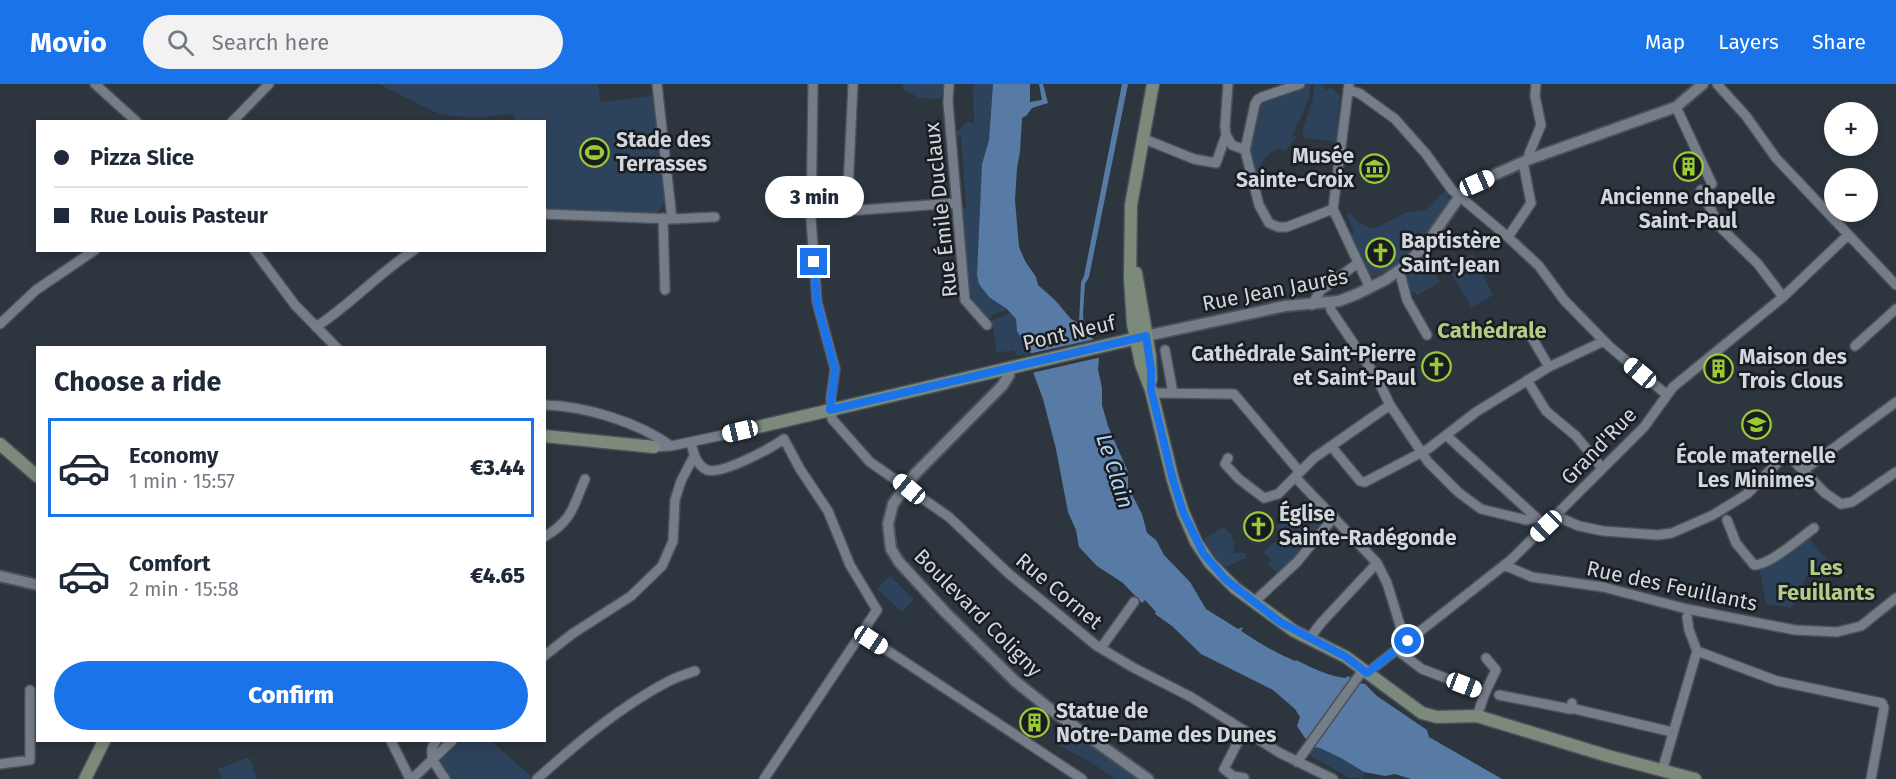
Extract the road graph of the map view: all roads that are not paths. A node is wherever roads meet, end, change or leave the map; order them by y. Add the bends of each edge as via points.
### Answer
1 (94, 84) edge
2 (269, 84) edge
3 (657, 84) edge
4 (813, 84) edge
5 (852, 84) edge
6 (949, 84) edge
7 (1153, 84) edge
8 (1228, 84) edge
9 (1300, 84) edge
10 (1536, 84) edge
11 (1703, 84) edge
12 (1717, 84) edge
13 (1348, 87) edge
14 (1676, 107) junction
15 (135, 120) edge
16 (234, 120) edge
17 (1226, 135) junction
18 (1142, 138) junction
19 (1245, 150) junction
20 (1527, 160) junction
21 (1712, 184) dead end
22 (1701, 190) dead end
23 (1460, 196) junction
24 (956, 203) junction
25 (1333, 209) junction
26 (546, 214) edge
27 (715, 217) dead end
28 (668, 218) junction
29 (1848, 235) junction
30 (1508, 237) junction
31 (92, 252) edge
32 (255, 252) edge
33 (411, 252) edge
34 (1358, 263) junction
35 (1399, 270) junction
36 (1896, 285) edge
37 (1370, 288) junction
38 (665, 290) dead end
39 (1783, 297) junction
40 (1330, 303) junction
41 (1312, 305) junction
42 (1896, 309) edge
43 (0, 324) edge
44 (987, 325) dead end
45 (316, 327) junction
46 (1426, 335) dead end
47 (1531, 336) dead end
48 (1141, 337) junction
49 (1604, 341) junction
50 (335, 346) edge
51 (1856, 346) dead end
52 (1165, 350) dead end
53 (1015, 365) junction
54 (1549, 367) junction
55 (996, 371) junction
56 (1527, 380) junction
57 (1151, 392) junction
58 (1173, 393) junction
59 (1667, 395) junction
60 (990, 398) junction
61 (1896, 402) edge
62 (546, 405) edge
63 (1390, 405) junction
64 (830, 410) junction
65 (728, 434) joint
66 (1446, 435) junction
67 (546, 436) edge
68 (691, 442) junction
69 (0, 444) edge
70 (671, 446) junction
71 (1331, 446) junction
72 (654, 447) joint
73 (1421, 453) junction
74 (694, 456) junction
75 (1228, 458) dead end
76 (1602, 468) junction
77 (1804, 470) junction
78 (1896, 472) edge
79 (36, 475) edge
80 (1298, 475) junction
81 (585, 479) dead end
82 (1556, 516) junction
83 (1334, 517) junction
84 (1536, 518) junction
85 (1727, 520) dead end
86 (1546, 526) junction
87 (1814, 528) dead end
88 (546, 536) edge
89 (1377, 563) junction
90 (1504, 565) junction
91 (0, 576) edge
92 (36, 585) edge
93 (1896, 598) edge
94 (1134, 602) dead end
95 (1254, 602) junction
96 (1687, 616) dead end
97 (860, 636) junction
98 (1309, 639) junction
99 (1408, 641) junction
100 (1101, 648) junction
101 (1397, 650) junction
102 (1697, 651) junction
103 (546, 654) edge
104 (1486, 658) dead end
105 (695, 670) dead end
106 (1362, 674) junction
107 (30, 690) dead end
108 (1486, 693) junction
109 (1499, 695) dead end
110 (1477, 716) junction
111 (1244, 730) junction
112 (1672, 732) junction
113 (104, 742) edge
114 (392, 742) edge
115 (435, 742) edge
116 (451, 742) edge
117 (432, 760) junction
118 (1297, 762) junction
119 (0, 765) edge
120 (1137, 769) junction
121 (1662, 771) junction
122 (1244, 778) edge
123 (85, 779) edge
124 (411, 779) edge
125 (446, 779) edge
126 (537, 779) edge
127 (764, 779) edge
128 (1082, 779) edge
129 (1143, 779) edge
130 (1148, 779) edge
131 (1333, 779) edge
132 (1695, 779) edge
133 (1871, 779) edge

1 - 15 street
2 - 16 street
3 - 28 street
4 - 64 street via 811,219 817,303 835,369
5 - 24 street via 847,211
6 - 24 street, Rue Émile Duclaux
7 - 18 main road
8 - 17 street
9 - 19 street via 1257,100
10 - 20 street via 1541,125
11 - 14 street, Rue Jean Jaurès
12 - 29 street
13 - 23 street via 1395,119
13 - 25 street
14 - 20 street, Rue Jean Jaurès
14 - 21 street
17 - 18 street via 1217,162 1212,163
17 - 19 street via 1232,145
18 - 48 main road via 1131,206 1130,243
19 - 25 street via 1259,205 1272,224 1287,227
20 - 23 street, Rue Jean Jaurès via 1469,186
20 - 30 street via 1531,203
22 - 39 street via 1720,227 1758,264
23 - 30 street
23 - 35 street, Rue Jean Jaurès via 1427,243
24 - 44 street, Rue Émile Duclaux via 965,300
25 - 34 street
26 - 28 street
27 - 28 street
28 - 38 street
29 - 36 street
29 - 39 street, Grand'Rue
30 - 49 street
31 - 43 street via 36,290
32 - 45 street
33 - 45 street
34 - 37 street
34 - 41 street via 1320,291
35 - 37 street, Rue Jean Jaurès
35 - 46 street via 1407,300
37 - 40 street, Rue Jean Jaurès
39 - 59 street, Grand'Rue
40 - 41 street, Rue Jean Jaurès
40 - 63 street
41 - 48 street, Rue Jean Jaurès via 1285,306
42 - 51 street
45 - 50 street
47 - 54 street
48 - 53 main road, Pont Neuf
48 - 57 main road via 1151,370
49 - 54 street
49 - 59 street
52 - 58 street
53 - 55 main road, Pont Neuf
53 - 60 street, Boulevard Coligny
54 - 56 street
55 - 60 street via 998,383
55 - 64 main road, Pont Neuf
56 - 66 street
56 - 76 street via 1546,411 1576,436
57 - 58 street
57 - 95 main road via 1182,510 1196,542 1219,573
58 - 80 street via 1234,394
59 - 76 street, Grand'Rue via 1644,428
60 - 120 street, Boulevard Coligny, bridge via 915,474 893,504 888,524 891,549 945,612 1016,682
61 - 77 street
62 - 70 street via 594,411 660,437
63 - 71 street
63 - 73 street
64 - 65 main road, Pont Neuf
64 - 100 street, Rue Cornet via 832,419 870,462 949,517 1008,573
65 - 68 street
66 - 73 street
66 - 84 street
67 - 72 main road
68 - 70 street
68 - 74 street
69 - 79 main road
70 - 72 street
71 - 73 street via 1362,482
71 - 80 street
73 - 84 street via 1458,492 1481,509 1526,520
74 - 97 street via 711,471 741,462 784,440 828,511 850,565 877,609
74 - 103 street via 675,500 673,541 662,566 631,596
75 - 80 street via 1228,468 1264,498 1278,494
76 - 82 street, Grand'Rue
77 - 78 street via 1825,493 1844,505
77 - 82 street via 1788,455 1747,495 1672,533 1603,531
80 - 83 street
81 - 88 street via 567,520
82 - 86 street, Grand'Rue
83 - 89 street
83 - 95 street via 1297,562
84 - 86 street
85 - 87 street via 1736,543 1754,565 1772,558
86 - 90 street, Grand'Rue
89 - 98 street
89 - 99 street
90 - 93 street, Rue des Feuillants via 1532,577 1603,587 1687,609 1795,630 1837,632 1861,626
90 - 99 street, Grand'Rue
91 - 92 street
94 - 100 street
95 - 98 main road
96 - 102 street
97 - 127 street
97 - 128 street
98 - 106 main road via 1346,657
99 - 101 street, Grand'Rue
100 - 111 street, Rue Cornet
101 - 106 street, Grand'Rue
101 - 108 street via 1422,669
102 - 112 street
102 - 133 street via 1777,681 1882,703
104 - 108 street via 1496,670
105 - 126 street via 670,680 629,706
106 - 110 main road via 1422,713 1437,717
106 - 118 street, Grand'Rue
107 - 119 street via 30,760
108 - 110 street
109 - 112 street via 1572,706
110 - 121 main road
111 - 118 street, Rue Cornet
111 - 122 street via 1224,768 1233,776
112 - 121 street
113 - 123 main road
114 - 124 street
115 - 117 street
116 - 117 street
117 - 124 street
117 - 125 street
118 - 131 street, Rue Cornet
120 - 129 street, Boulevard Coligny
120 - 130 street, Boulevard Coligny
121 - 132 main road

